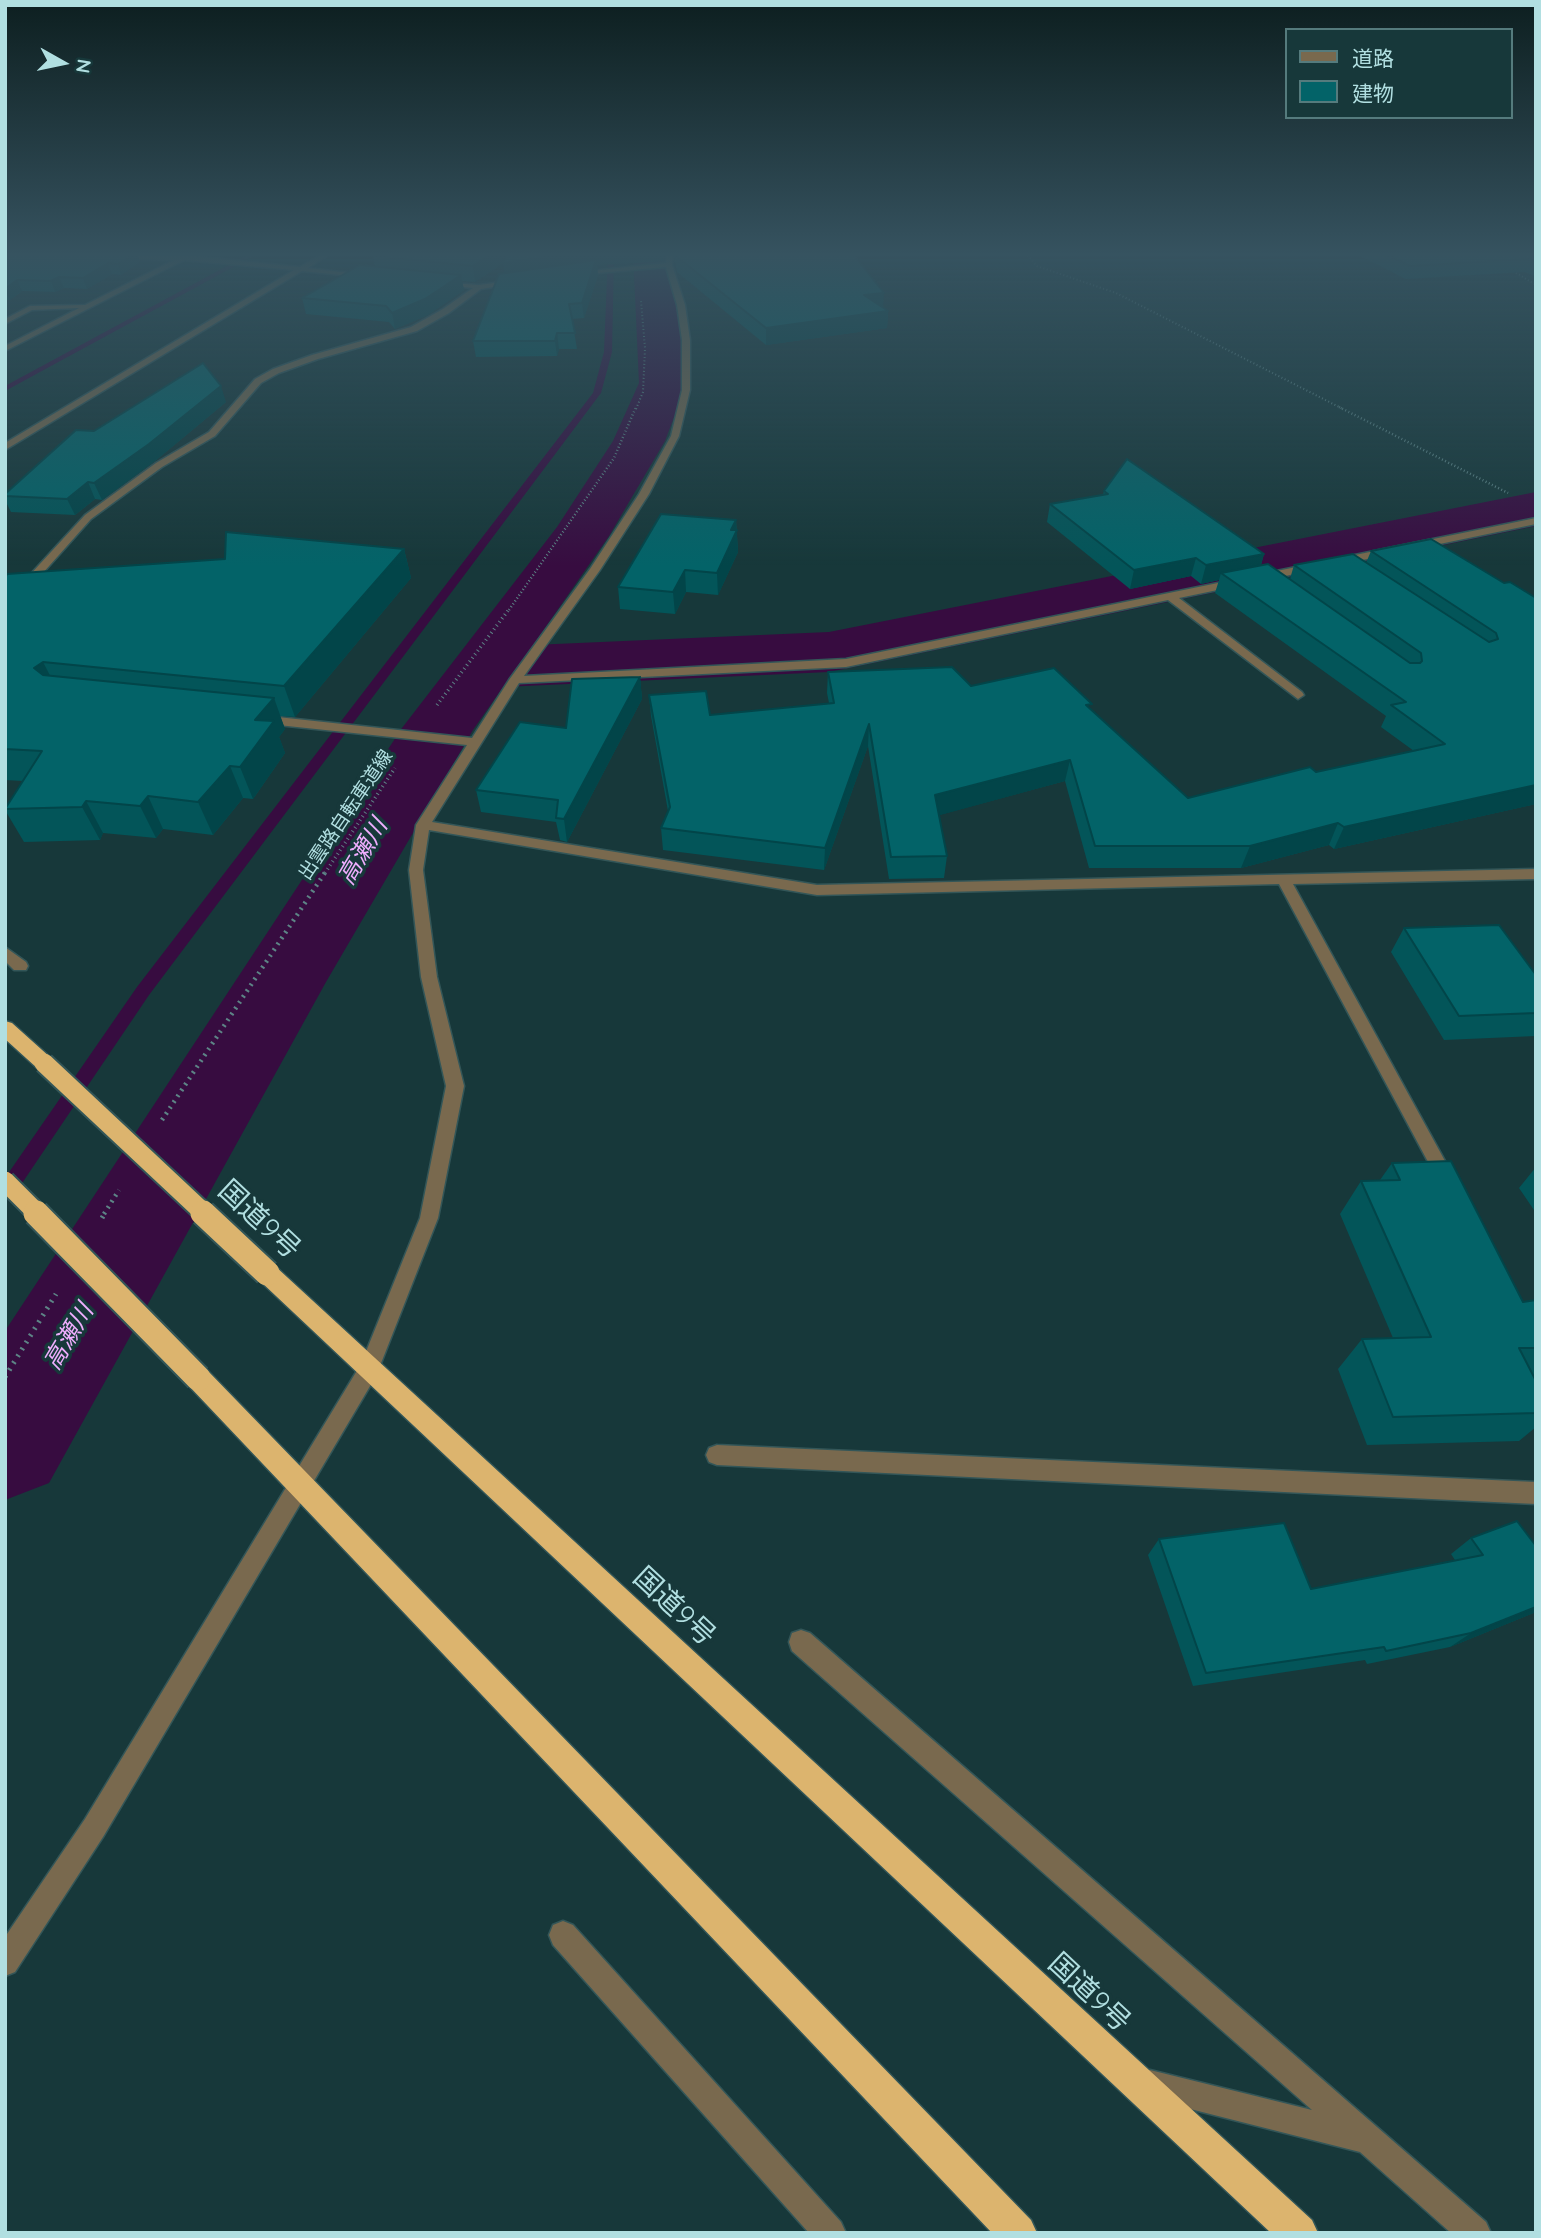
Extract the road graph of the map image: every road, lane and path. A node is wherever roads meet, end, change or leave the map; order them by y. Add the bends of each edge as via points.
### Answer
1 (154, 357) edge
2 (311, 357) edge
3 (645, 357) edge
4 (686, 357) edge
5 (1242, 357) edge
6 (5, 447) edge
7 (1512, 495) dead end
8 (1536, 521) edge
9 (1339, 563) junction
10 (1350, 570) edge
11 (1265, 578) junction
12 (1276, 586) edge
13 (1172, 598) junction
14 (5, 623) edge
15 (515, 680) junction
16 (1298, 695) dead end
17 (252, 719) edge
18 (417, 735) junction
19 (475, 742) junction
20 (423, 825) junction
21 (1536, 874) edge
22 (1283, 878) junction
23 (5, 952) edge
24 (20, 965) dead end
25 (5, 1028) edge
26 (160, 1124) dead end
27 (5, 1181) edge
28 (124, 1182) dead end
29 (1456, 1197) edge
30 (96, 1228) dead end
31 (60, 1287) dead end
32 (369, 1369) junction
33 (5, 1377) edge
34 (717, 1455) dead end
35 (300, 1485) junction
36 (1536, 1493) edge
37 (801, 1642) dead end
38 (563, 1935) dead end
39 (5, 1962) edge
40 (1136, 2082) junction
41 (1367, 2138) junction
42 (830, 2233) edge
43 (1018, 2233) edge
44 (1299, 2233) edge
45 (1475, 2233) edge

1 - 6 street
2 - 14 street via 258,381 212,434 159,465 88,517 20,592
3 - 18 path, 出雲路自転車道線 via 643,392 614,458
4 - 15 street via 686,390 675,436 595,570
5 - 7 path
8 - 9 street
9 - 10 street
9 - 11 street
11 - 12 street
11 - 13 street
13 - 15 street via 846,663
13 - 16 street
15 - 19 street
17 - 18 street
18 - 19 street
18 - 26 path, 出雲路自転車道線
19 - 20 street
20 - 22 street via 817,890
20 - 32 street via 416,870 425,950 455,1086 429,1218
21 - 22 street
22 - 29 street
23 - 24 street
25 - 32 highway, 国道9号, bridge
27 - 35 highway, bridge
28 - 30 path
31 - 33 path
32 - 35 street
32 - 40 highway, 国道9号
34 - 36 street
35 - 39 street via 94,1828
35 - 43 highway
37 - 41 street
38 - 42 street
40 - 41 street
40 - 44 highway, 国道9号
41 - 45 street

